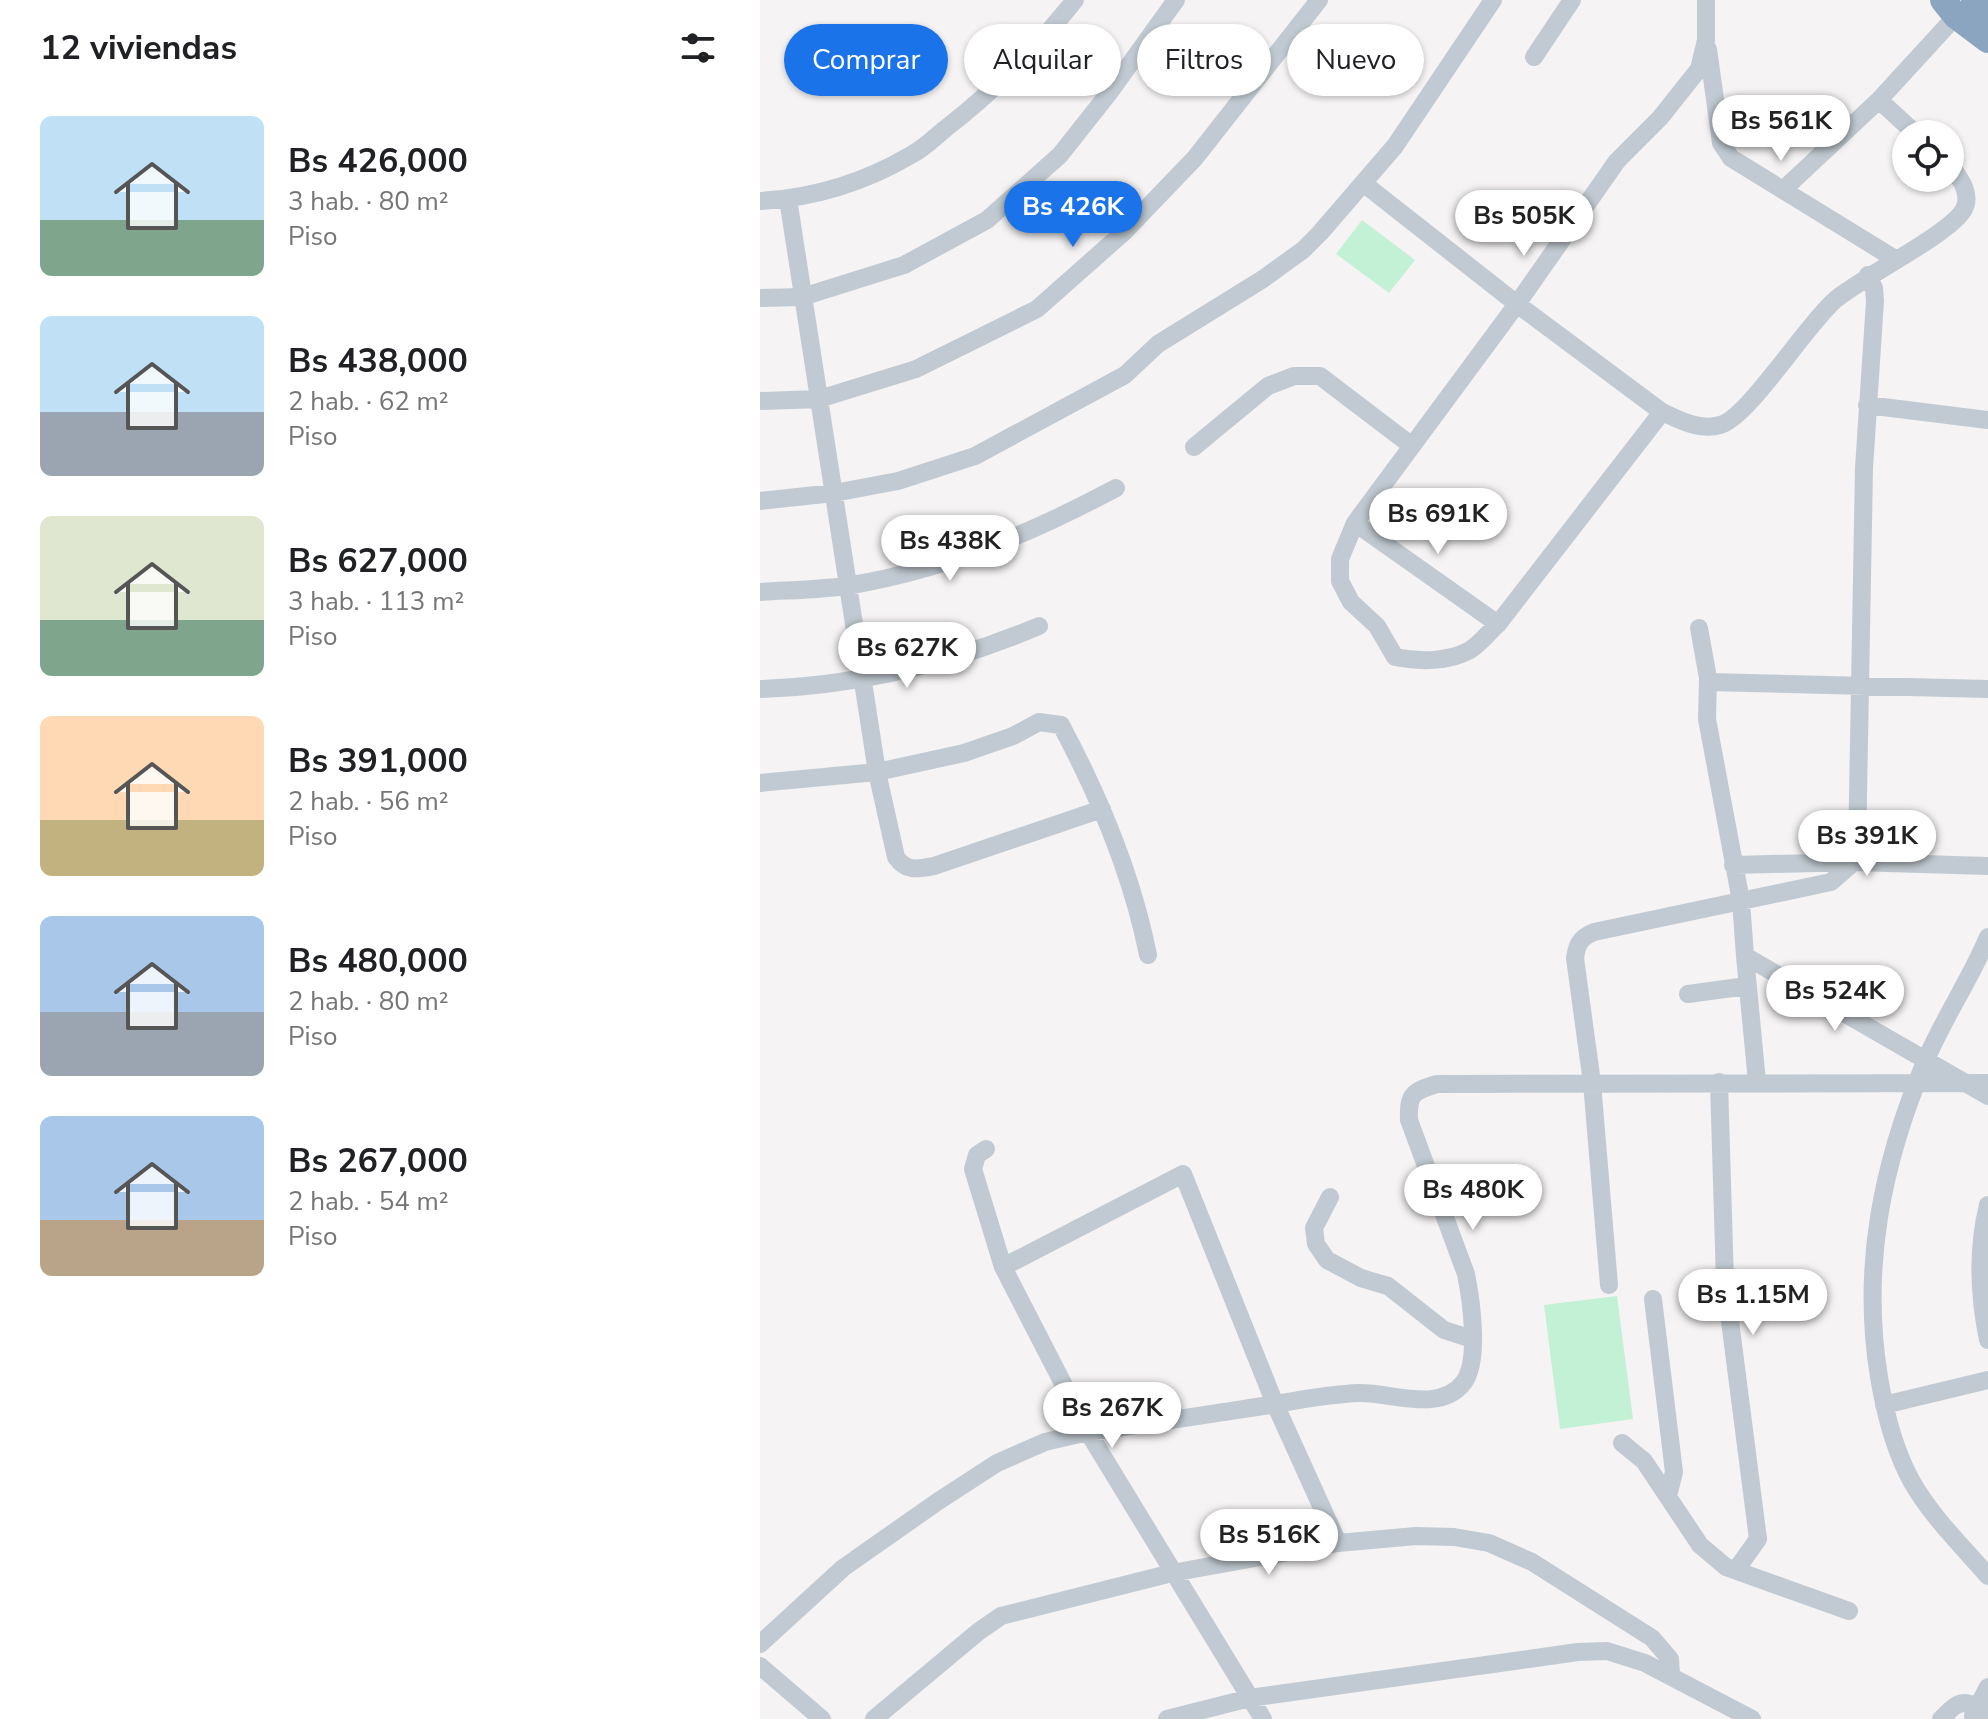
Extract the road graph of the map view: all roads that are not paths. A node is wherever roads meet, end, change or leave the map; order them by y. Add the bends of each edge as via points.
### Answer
1 (1075, 0) edge
2 (1176, 0) edge
3 (1319, 0) edge
4 (1493, 0) edge
5 (1572, 0) edge
6 (1706, 0) edge
7 (1958, 5) edge
8 (1988, 16) edge
9 (1706, 40) junction
10 (1988, 40) edge
11 (1534, 57) dead end
12 (1879, 100) junction
13 (1901, 120) edge
14 (1363, 183) junction
15 (1964, 188) edge
16 (1784, 189) junction
17 (788, 199) junction
18 (760, 201) edge
19 (1895, 259) junction
20 (1868, 275) junction
21 (802, 297) junction
22 (760, 298) edge
23 (1517, 304) junction
24 (819, 399) junction
25 (760, 401) edge
26 (1867, 405) junction
27 (1662, 412) junction
28 (1988, 420) edge
29 (1412, 446) junction
30 (1194, 447) dead end
31 (1116, 488) dead end
32 (834, 493) junction
33 (760, 501) edge
34 (1355, 523) junction
35 (848, 586) junction
36 (760, 592) edge
37 (1498, 624) junction
38 (1039, 626) dead end
39 (1699, 628) dead end
40 (863, 679) junction
41 (1708, 682) junction
42 (1860, 684) junction
43 (760, 689) edge
44 (1988, 689) edge
45 (877, 772) junction
46 (760, 783) edge
47 (1102, 809) junction
48 (1854, 862) junction
49 (1733, 865) junction
50 (1988, 866) edge
51 (1741, 901) junction
52 (1988, 937) edge
53 (1148, 955) dead end
54 (1745, 956) junction
55 (1747, 986) junction
56 (1688, 994) dead end
57 (1925, 1062) junction
58 (1918, 1081) junction
59 (1719, 1082) junction
60 (1757, 1082) junction
61 (1965, 1082) junction
62 (1592, 1083) junction
63 (1988, 1083) edge
64 (1988, 1096) edge
65 (986, 1149) dead end
66 (1330, 1197) dead end
67 (1988, 1205) edge
68 (1003, 1267) junction
69 (1609, 1285) dead end
70 (1653, 1299) dead end
71 (1472, 1339) junction
72 (1988, 1340) edge
73 (1988, 1380) edge
74 (1275, 1404) junction
75 (1884, 1405) junction
76 (1088, 1432) junction
77 (1622, 1443) dead end
78 (1668, 1496) junction
79 (1338, 1543) junction
80 (1736, 1570) junction
81 (1172, 1573) junction
82 (1988, 1576) edge
83 (1849, 1611) dead end
84 (760, 1644) edge
85 (760, 1666) edge
86 (1671, 1676) junction
87 (1988, 1687) edge
88 (1250, 1698) junction
89 (1979, 1715) edge
90 (822, 1719) edge
91 (874, 1719) edge
92 (1167, 1719) edge
93 (1263, 1719) edge
94 (1752, 1719) edge
95 (1941, 1719) edge

1 - 17 street via 1039,46 913,154 853,183
2 - 21 street via 1060,155 987,220 904,265
3 - 24 street via 1195,158 1124,232 1037,309 916,369
4 - 14 street via 1395,146
5 - 11 street
6 - 9 street
7 - 8 highway
7 - 10 highway
7 - 12 street
9 - 16 street via 1721,143 1731,158
9 - 23 street via 1699,69 1617,161
12 - 13 street
12 - 16 street
14 - 23 street
14 - 32 street via 1303,250 1178,330 1112,382 975,456 898,481
15 - 19 street via 1965,208 1954,223
16 - 19 street
17 - 18 street
17 - 21 street
19 - 20 street
20 - 26 street via 1875,301
20 - 27 street via 1802,334 1743,412 1721,425 1705,426
21 - 22 street
21 - 24 street
23 - 27 street
23 - 29 street
24 - 25 street
24 - 32 street
26 - 28 street
26 - 42 street
27 - 37 street
29 - 30 street via 1320,376 1294,376 1268,386
29 - 34 street
31 - 35 street via 974,554
32 - 33 street
32 - 35 street
34 - 37 street
34 - 37 street via 1340,559 1340,581 1395,657 1449,658 1471,650
35 - 36 street
35 - 40 street
38 - 40 street via 985,649
39 - 41 street
40 - 43 street
40 - 45 street
41 - 42 street
41 - 49 street via 1707,719
42 - 44 street
42 - 48 street
45 - 46 street
45 - 47 street via 964,753 1039,722 1061,725
45 - 47 street via 896,857 902,866 916,870
47 - 53 street via 1137,903
48 - 49 street
48 - 50 street
48 - 51 street via 1831,882
49 - 51 street
51 - 54 street
51 - 62 street via 1583,937 1575,958
52 - 57 street
54 - 55 street
54 - 57 street
55 - 56 street
55 - 60 street
57 - 58 street
57 - 61 street
58 - 60 street
58 - 61 street
58 - 75 street via 1887,1172 1872,1263
59 - 60 street
59 - 62 street
59 - 80 street via 1725,1282 1758,1539
61 - 63 street
61 - 64 street
62 - 69 street
62 - 71 street via 1437,1084 1412,1095 1409,1120 1466,1274
65 - 68 street via 977,1155 973,1169
66 - 71 street via 1314,1228 1316,1244 1327,1260 1388,1286 1444,1330
67 - 72 street via 1980,1269
68 - 74 street via 1183,1174
68 - 76 street
70 - 78 street via 1674,1472
71 - 74 street via 1464,1382 1446,1394 1426,1400 1359,1393
73 - 75 street
74 - 76 street
74 - 79 street
75 - 82 street via 1898,1451 1925,1504
76 - 81 street
76 - 84 street via 1045,1442 961,1486 843,1568
77 - 78 street via 1644,1461
78 - 80 street via 1700,1545
79 - 81 street
79 - 86 street via 1416,1536 1489,1543 1532,1562 1652,1638 1670,1659
80 - 83 street
81 - 88 street
81 - 91 street via 1001,1616
85 - 90 street
86 - 88 street via 1607,1651 1578,1652
86 - 94 street
87 - 89 street
88 - 92 street
88 - 93 street
89 - 95 street via 1963,1703

